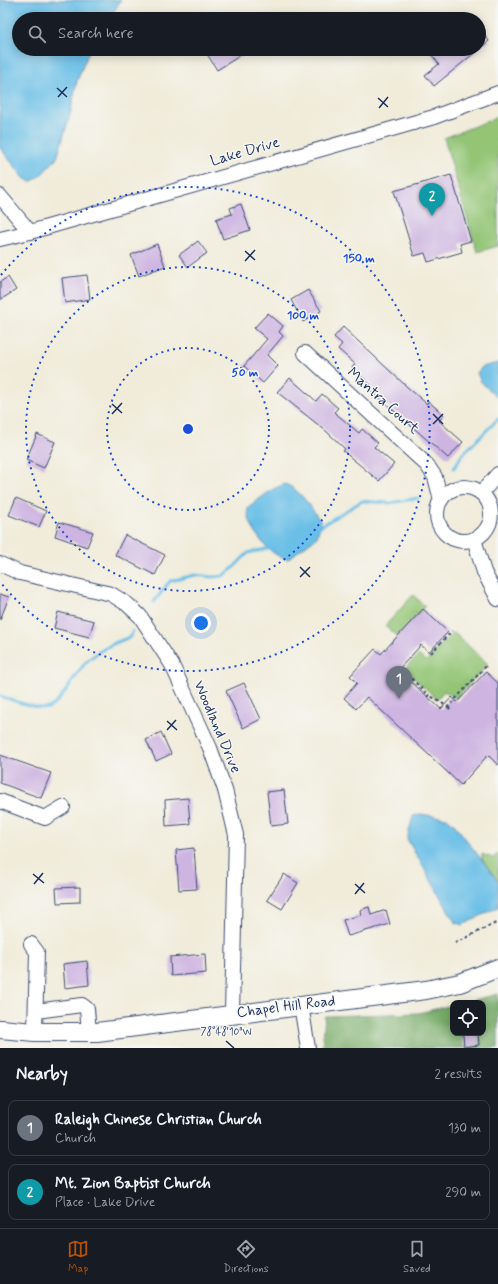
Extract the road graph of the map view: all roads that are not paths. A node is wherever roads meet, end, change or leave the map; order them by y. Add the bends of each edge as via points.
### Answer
1 (498, 93) edge
2 (0, 196) edge
3 (30, 232) junction
4 (0, 239) edge
5 (305, 353) dead end
6 (498, 474) edge
7 (435, 477) junction
8 (454, 488) junction
9 (482, 492) junction
10 (441, 500) junction
11 (474, 539) junction
12 (0, 564) edge
13 (498, 599) edge
14 (0, 801) edge
15 (62, 807) dead end
16 (31, 944) dead end
17 (498, 968) edge
18 (302, 1005) junction
19 (36, 1011) junction
20 (232, 1014) junction
21 (0, 1029) edge
22 (35, 1032) junction
23 (89, 1032) junction
24 (308, 1048) edge

1 - 3 street, Lake Drive via 426,119
2 - 3 street
3 - 4 street, Lake Drive
5 - 7 street, Mantra Court via 424,462
6 - 9 street
7 - 8 street, Mantra Court
7 - 10 street, Mantra Court
8 - 9 street via 469,487
8 - 10 street
9 - 11 street via 489,502 490,519 484,532
10 - 11 street via 437,508 443,532 463,541
11 - 13 street via 484,572
12 - 20 street, Woodland Drive via 20,573 111,594 140,616 172,665 210,748 225,790 236,835
14 - 15 street via 45,818
16 - 19 street via 37,952
17 - 18 main road, Chapel Hill Road via 460,983 426,990
18 - 20 main road, Chapel Hill Road
18 - 24 street
19 - 22 street
19 - 23 street via 82,1005 87,1009
20 - 23 main road, Chapel Hill Road
21 - 22 main road, Chapel Hill Road
22 - 23 main road, Chapel Hill Road

